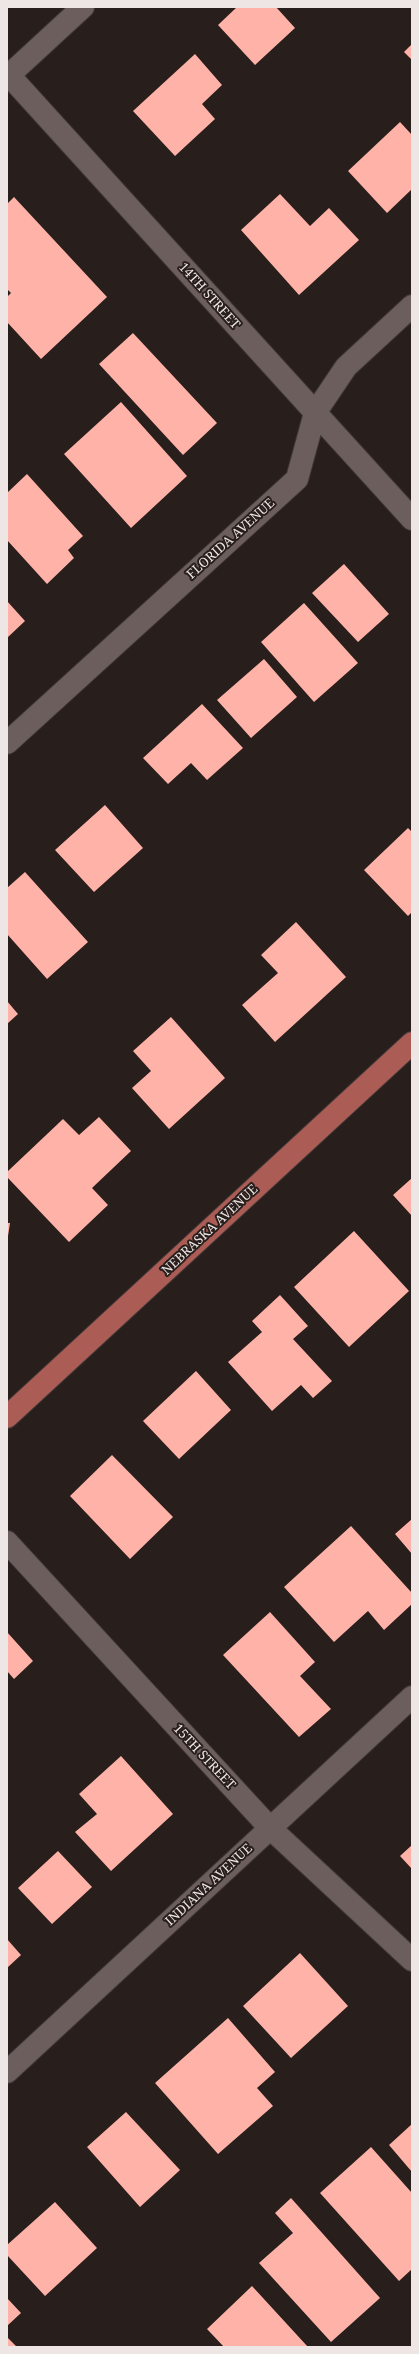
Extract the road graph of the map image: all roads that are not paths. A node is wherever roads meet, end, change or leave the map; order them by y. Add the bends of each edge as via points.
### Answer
1 (83, 7) edge
2 (8, 75) edge
3 (412, 306) edge
4 (315, 413) junction
5 (412, 519) edge
6 (7, 743) edge
7 (412, 1043) edge
8 (7, 1417) edge
9 (7, 1542) edge
10 (412, 1697) edge
11 (270, 1828) junction
12 (412, 1960) edge
13 (7, 2072) edge

1 - 2 street
2 - 4 street, 14TH STREET
3 - 4 street, FLORIDA AVENUE via 346,367
4 - 5 street, 14TH STREET
4 - 6 street, FLORIDA AVENUE via 297,479
7 - 8 main road, NEBRASKA AVENUE
9 - 11 street, 15TH STREET
10 - 11 street, INDIANA AVENUE
11 - 12 street, 15TH STREET
11 - 13 street, INDIANA AVENUE

